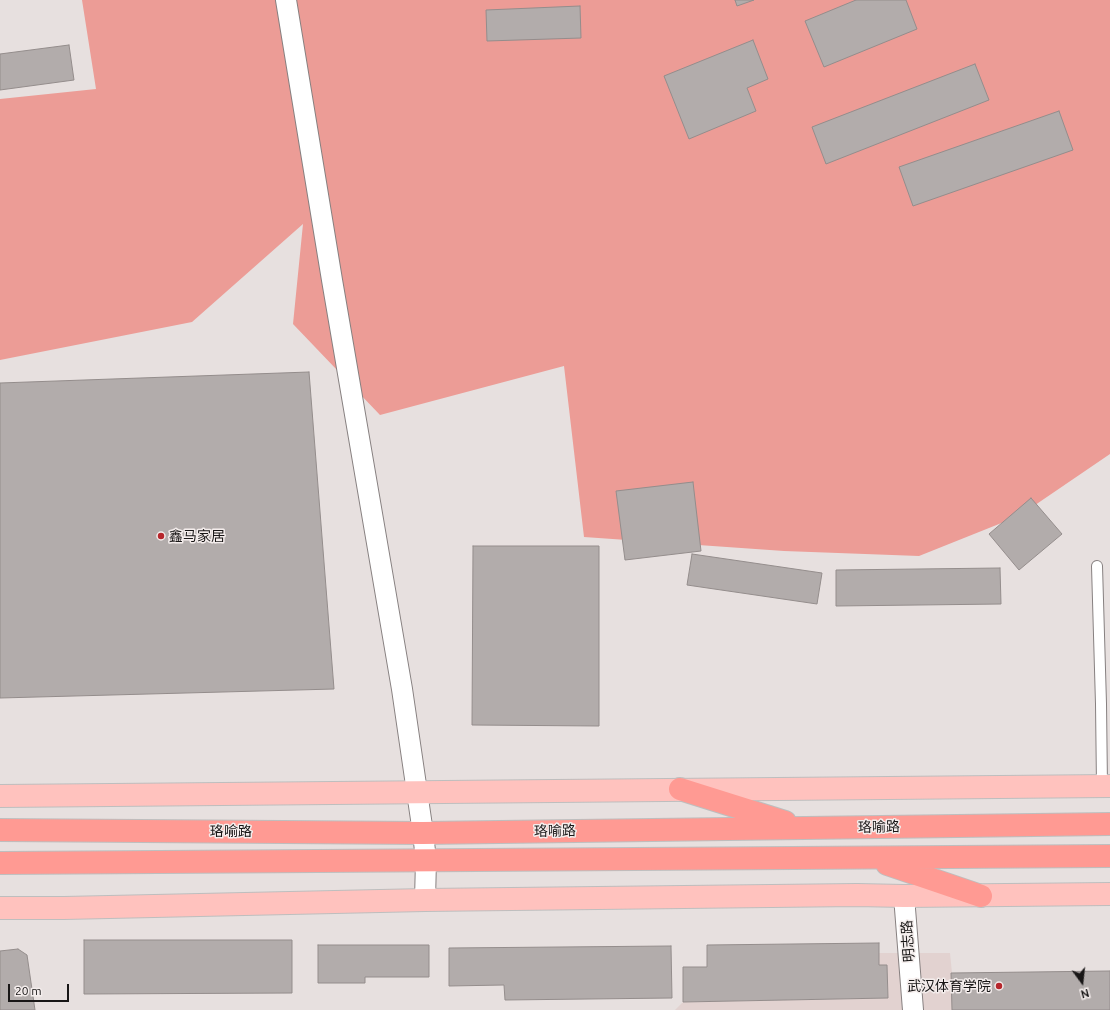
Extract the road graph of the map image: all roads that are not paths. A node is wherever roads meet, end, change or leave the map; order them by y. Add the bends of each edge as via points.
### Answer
1 (286, 0) edge
2 (1097, 566) dead end
3 (1106, 786) edge
4 (680, 789) junction
5 (418, 793) junction
6 (0, 796) edge
7 (1110, 824) edge
8 (804, 828) junction
9 (0, 830) edge
10 (423, 833) junction
11 (1110, 856) edge
12 (871, 858) junction
13 (426, 860) junction
14 (0, 863) edge
15 (1110, 894) edge
16 (904, 896) junction
17 (981, 896) junction
18 (425, 900) junction
19 (0, 908) edge
20 (913, 1010) edge

1 - 5 street
2 - 3 lane
3 - 4 main road
4 - 5 main road
4 - 8 highway
5 - 6 main road
5 - 10 street
7 - 8 highway, 珞喻路
8 - 10 highway, 珞喻路
9 - 10 highway, 珞喻路
10 - 13 street
11 - 12 highway, 珞喻路
12 - 13 highway, 珞喻路
12 - 17 highway
13 - 14 highway, 珞喻路
13 - 18 street
15 - 17 main road
16 - 17 main road
16 - 18 main road
16 - 20 street, 明志路
18 - 19 main road

